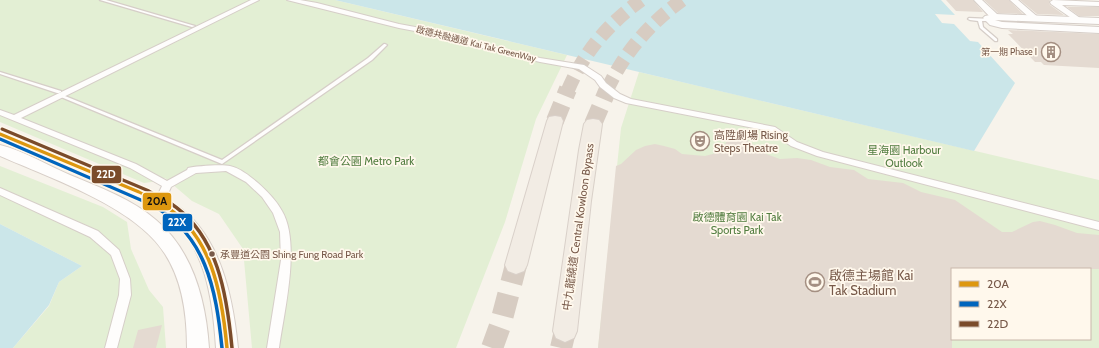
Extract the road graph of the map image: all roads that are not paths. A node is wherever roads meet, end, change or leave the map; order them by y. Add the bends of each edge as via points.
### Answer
1 (102, 0) edge
2 (256, 0) edge
3 (290, 0) edge
4 (978, 0) edge
5 (1014, 0) edge
6 (1053, 1) edge
7 (1099, 4) edge
8 (1036, 18) junction
9 (970, 19) dead end
10 (993, 19) junction
11 (980, 20) junction
12 (1077, 20) junction
13 (1099, 21) edge
14 (193, 26) dead end
15 (1099, 30) edge
16 (996, 40) dead end
17 (385, 45) dead end
18 (0, 73) edge
19 (59, 92) dead end
20 (63, 97) dead end
21 (0, 112) edge
22 (14, 118) junction
23 (556, 121) tunnel mouth
24 (593, 124) tunnel mouth
25 (0, 134) edge
26 (0, 150) edge
27 (222, 162) junction
28 (191, 170) junction
29 (167, 185) junction
30 (0, 191) edge
31 (160, 203) junction
32 (1099, 226) edge
33 (516, 265) tunnel mouth
34 (564, 331) tunnel mouth
35 (111, 348) edge
36 (198, 348) edge
37 (227, 348) edge
38 (272, 348) edge

1 - 14 lane
2 - 22 street
3 - 32 street, 啟德共融通道 Kai Tak GreenWay via 442,34 540,60 581,67 598,78 617,96 629,101 772,130 794,144 820,154
4 - 10 street
5 - 8 street
6 - 7 street
6 - 12 street
8 - 10 street
8 - 12 street
9 - 11 lane
10 - 11 lane
10 - 15 street via 1002,25
11 - 16 lane via 981,27
12 - 13 street
17 - 27 lane via 370,59
18 - 19 lane
20 - 27 lane
21 - 22 street
22 - 29 street via 133,166
23 - 33 highway
24 - 34 highway, 中九龍繞道 Central Kowloon Bypass via 581,195
25 - 31 main road
26 - 36 main road via 117,202 150,224 182,268 192,292 198,328
27 - 28 street
28 - 29 street
28 - 38 street via 228,168 249,180 278,212 285,232 286,260
29 - 31 street
30 - 35 street via 94,234 115,253 126,279 125,295
31 - 37 main road via 188,225 207,254 222,299

